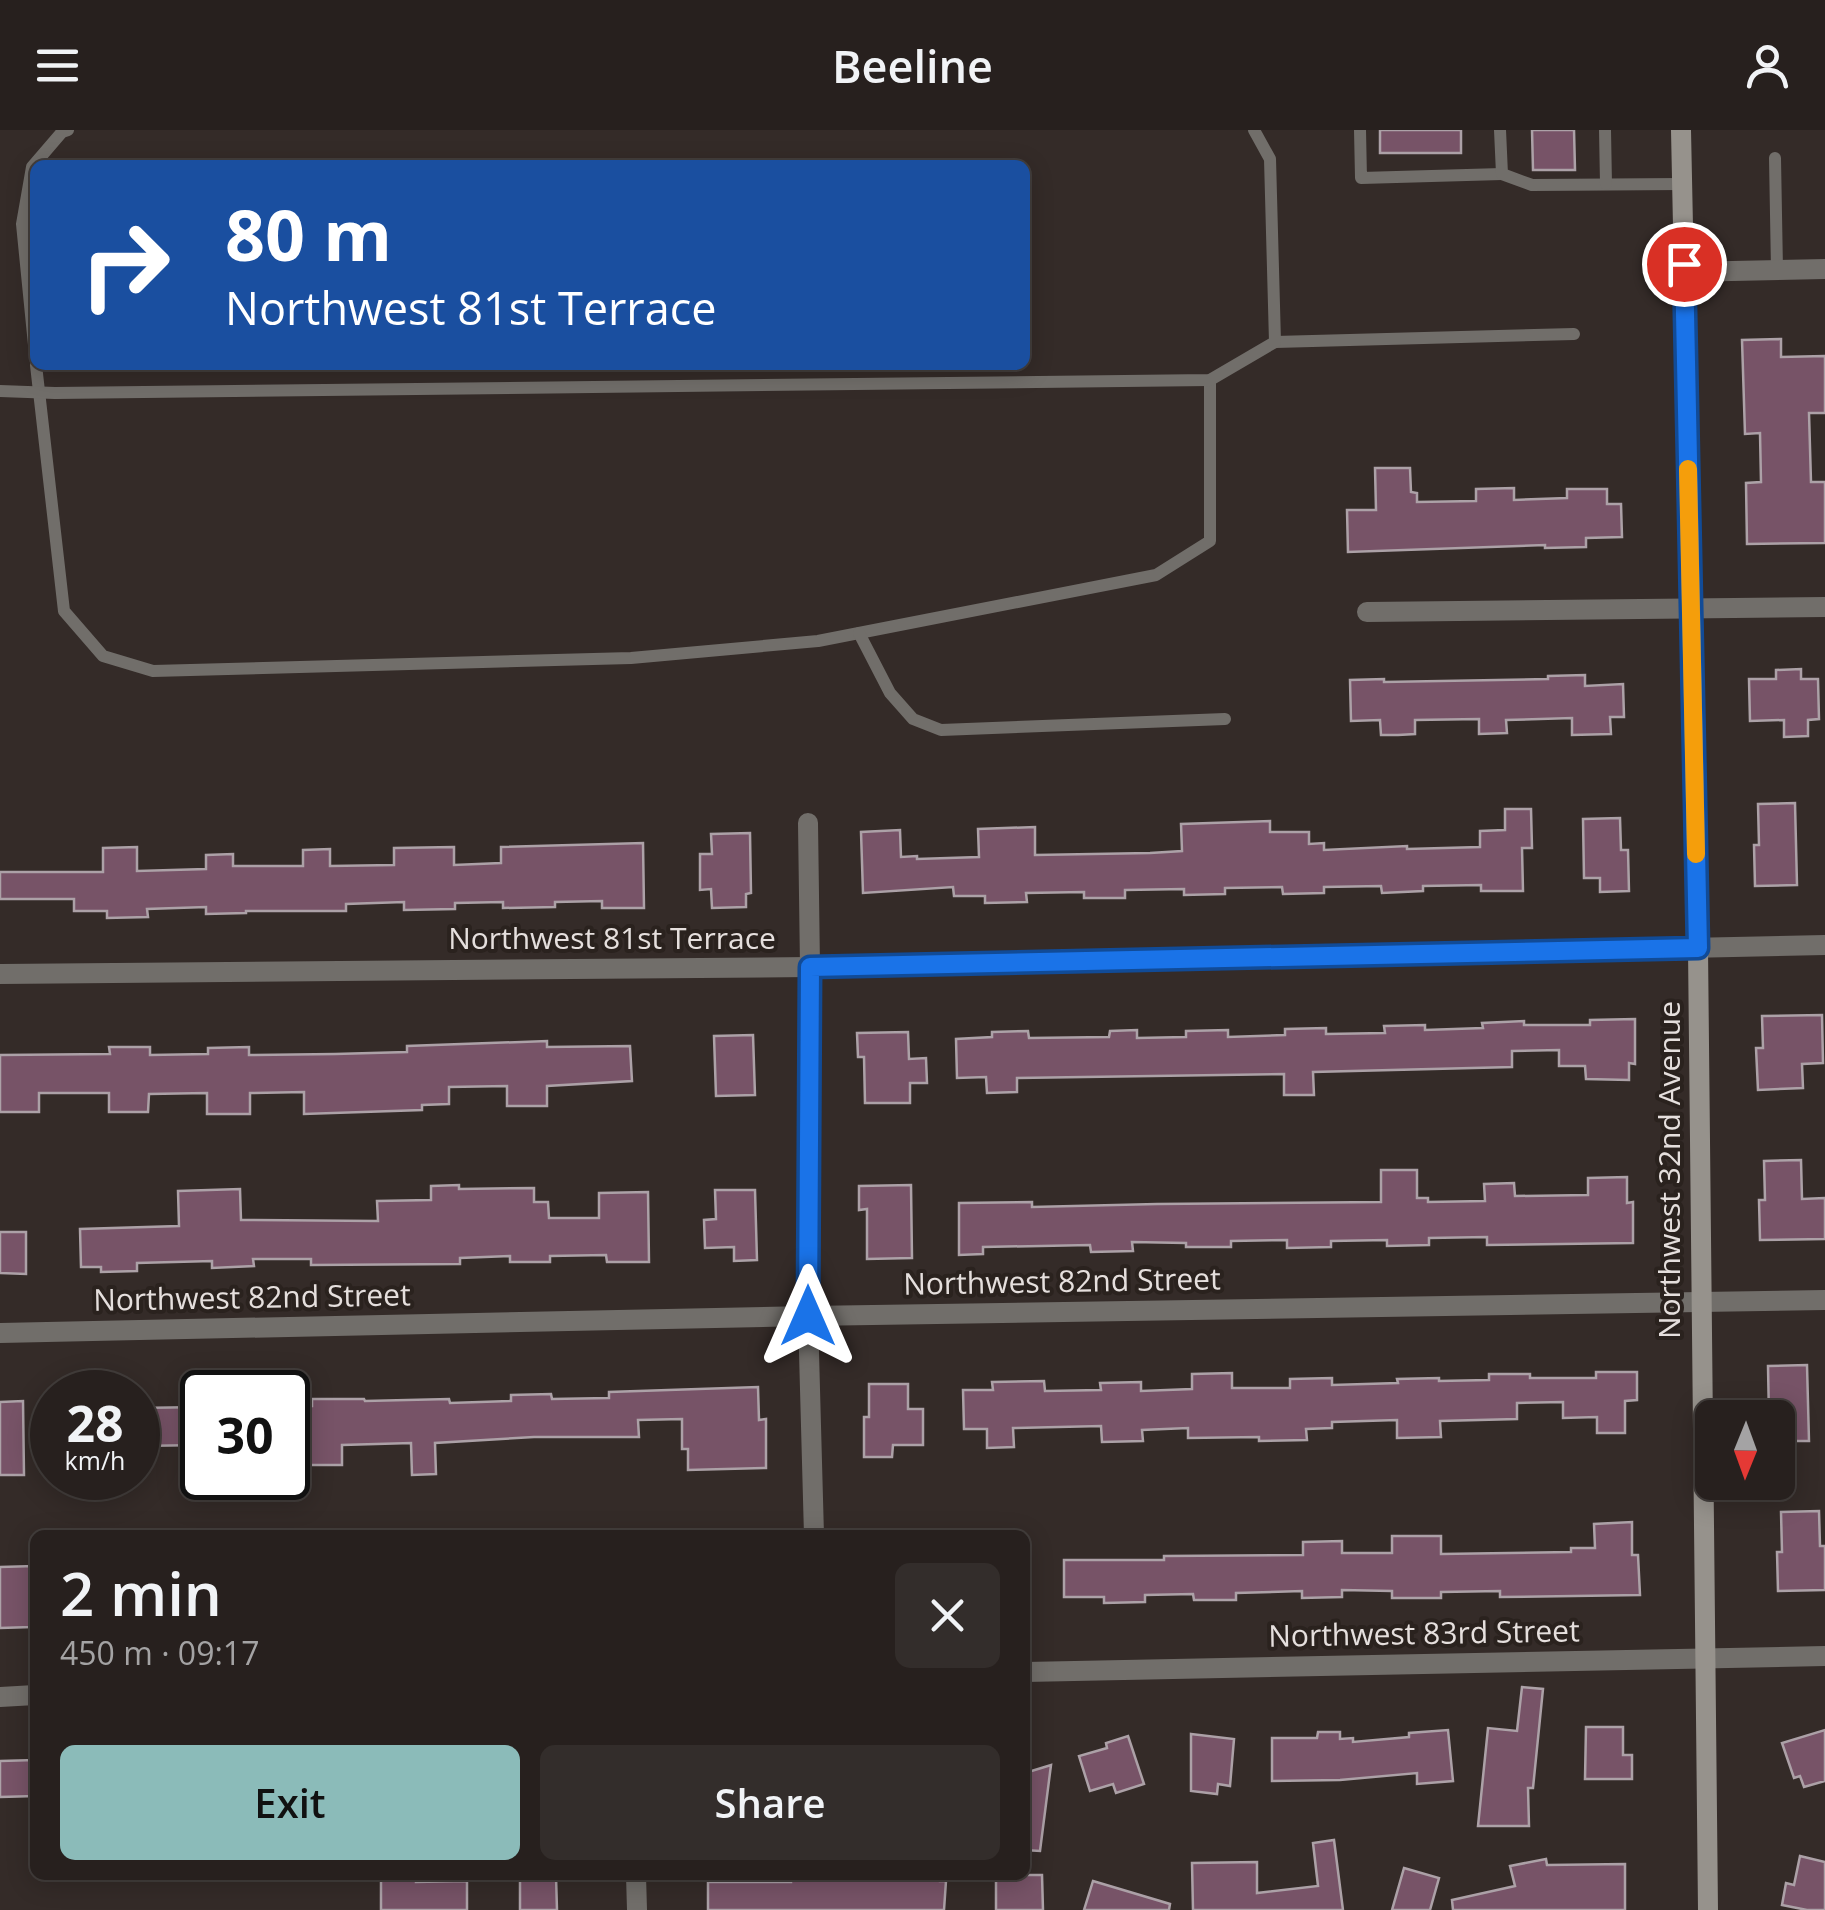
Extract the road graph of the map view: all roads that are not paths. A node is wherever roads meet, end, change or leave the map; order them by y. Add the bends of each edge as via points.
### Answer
1 (68, 130) edge
2 (1254, 130) edge
3 (1360, 130) edge
4 (1500, 130) edge
5 (1604, 130) edge
6 (1681, 130) edge
7 (1774, 158) dead end
8 (38, 160) edge
9 (1502, 174) junction
10 (30, 178) edge
11 (1606, 184) junction
12 (1682, 184) junction
13 (1825, 269) edge
14 (1778, 270) junction
15 (1684, 272) junction
16 (30, 305) edge
17 (1574, 334) dead end
18 (1275, 342) junction
19 (37, 370) edge
20 (1210, 380) junction
21 (0, 391) edge
22 (39, 392) junction
23 (1825, 607) edge
24 (1691, 610) junction
25 (1368, 612) dead end
26 (858, 633) junction
27 (1225, 719) dead end
28 (808, 822) dead end
29 (1825, 945) edge
30 (1698, 948) junction
31 (810, 967) junction
32 (0, 974) edge
33 (1825, 1300) edge
34 (1700, 1301) junction
35 (808, 1316) junction
36 (0, 1333) edge
37 (814, 1530) edge
38 (1825, 1656) edge
39 (1707, 1658) junction
40 (1030, 1672) edge
41 (30, 1695) edge
42 (0, 1697) edge
43 (636, 1880) edge
44 (638, 1910) edge
45 (1708, 1910) edge

1 - 8 lane
2 - 18 lane via 1270,159
3 - 9 lane via 1361,178
4 - 9 lane
5 - 11 lane
6 - 12 main road, Northwest 32nd Avenue
7 - 14 lane
9 - 11 lane via 1532,184
10 - 16 lane via 22,224
11 - 12 lane
12 - 15 main road, Northwest 32nd Avenue
13 - 14 street
14 - 15 street
15 - 24 main road, Northwest 32nd Avenue
17 - 18 lane
18 - 20 lane
19 - 22 lane
20 - 22 lane
20 - 26 lane via 1210,541 1156,575
21 - 22 lane
22 - 26 lane via 64,611 103,656 153,671 630,658
23 - 24 street
24 - 25 street
24 - 30 main road, Northwest 32nd Avenue
26 - 27 lane via 890,693 914,719 942,730
28 - 31 street
29 - 30 street, Northwest 81st Terrace
30 - 31 street, Northwest 81st Terrace
30 - 34 main road, Northwest 32nd Avenue
31 - 32 street, Northwest 81st Terrace
31 - 35 street
33 - 34 street, Northwest 82nd Street
34 - 35 street, Northwest 82nd Street
34 - 39 main road, Northwest 32nd Avenue
35 - 36 street, Northwest 82nd Street
35 - 37 street
38 - 39 street, Northwest 83rd Street
39 - 40 street, Northwest 83rd Street
39 - 45 main road, Northwest 32nd Avenue
41 - 42 street
43 - 44 street

